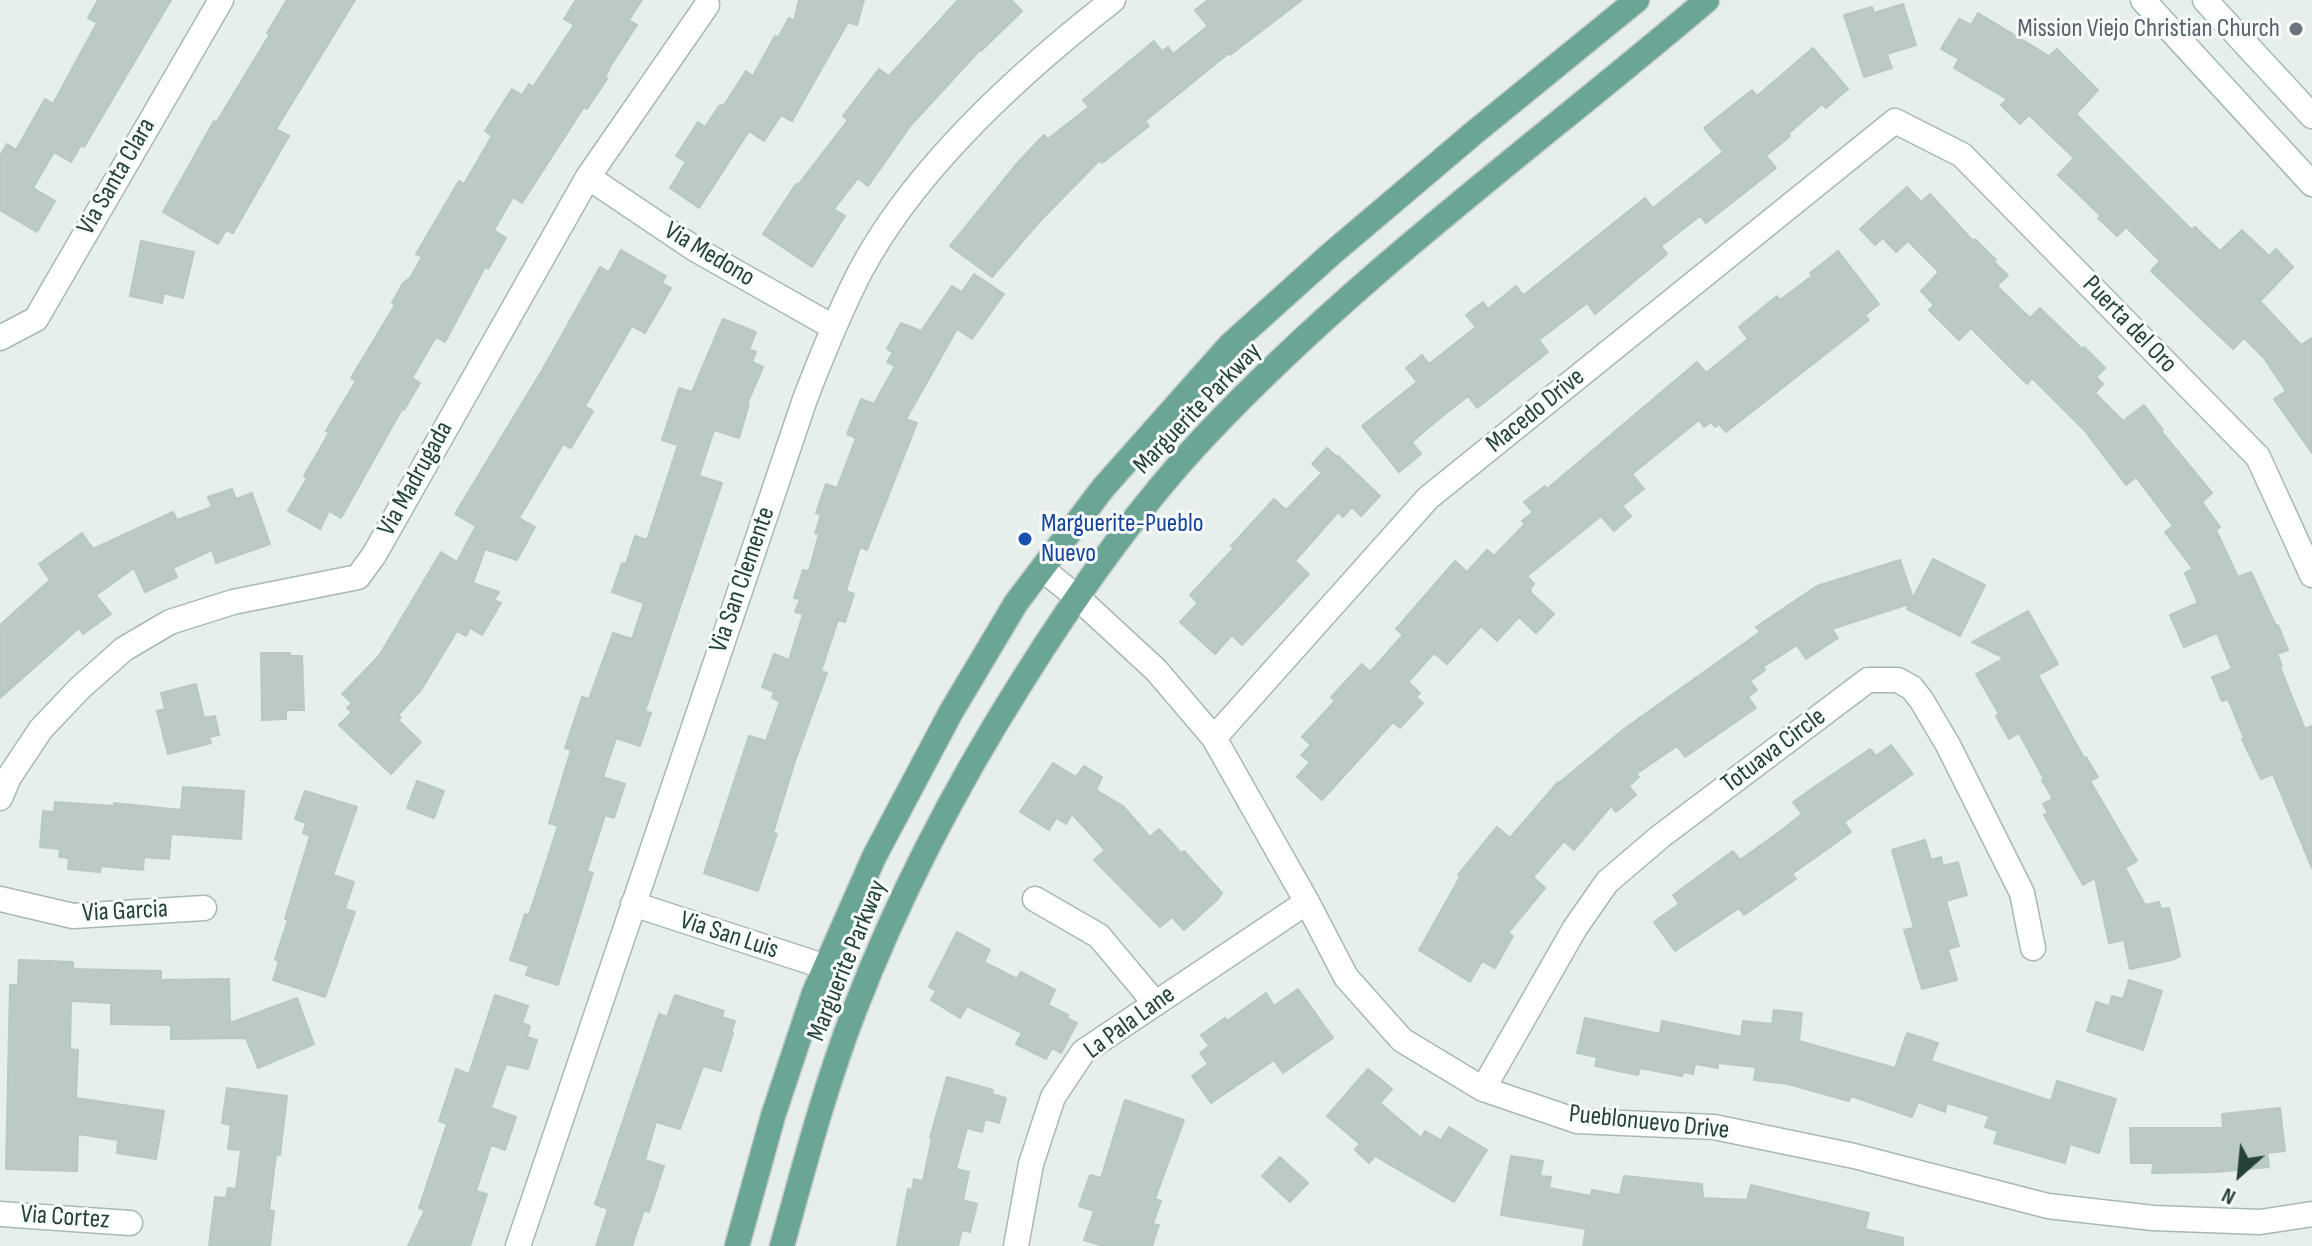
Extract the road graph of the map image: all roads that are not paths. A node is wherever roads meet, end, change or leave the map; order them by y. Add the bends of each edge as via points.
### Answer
1 (221, 0) edge
2 (1113, 0) edge
3 (1637, 0) edge
4 (1707, 0) edge
5 (2143, 0) edge
6 (2205, 0) edge
7 (707, 5) dead end
8 (2312, 116) edge
9 (1895, 121) joint
10 (588, 177) junction
11 (2312, 184) edge
12 (833, 327) junction
13 (0, 338) edge
14 (1042, 569) junction
15 (2312, 575) edge
16 (1077, 597) junction
17 (1214, 738) junction
18 (0, 798) edge
19 (0, 899) edge
20 (1035, 899) dead end
21 (1307, 902) junction
22 (633, 904) junction
23 (204, 908) dead end
24 (2033, 948) dead end
25 (826, 967) junction
26 (867, 980) junction
27 (1155, 1003) junction
28 (1483, 1089) junction
29 (0, 1214) edge
30 (2312, 1214) edge
31 (130, 1223) dead end
32 (518, 1246) edge
33 (737, 1246) edge
34 (782, 1246) edge
35 (1016, 1246) edge

1 - 13 street, Via Santa Clara via 36,319
2 - 12 street, Via San Clemente via 1055,45 954,145 898,213 862,268
3 - 14 main road, Marguerite Parkway via 1230,345 1103,488
4 - 16 main road, Marguerite Parkway via 1328,316 1207,434
5 - 11 street
6 - 8 street
7 - 10 street, Via Madrugada
9 - 15 street, Puerta del Oro via 1962,155 2258,457
9 - 17 street, Macedo Drive via 1428,498
10 - 12 street, Via Medono via 695,249
10 - 18 street, Via Madrugada via 358,577 233,602 170,622 124,649 41,729
12 - 22 street, Via San Clemente
14 - 16 street, Pueblonuevo Drive
14 - 25 main road, Marguerite Parkway via 944,725 874,857
16 - 17 street, Pueblonuevo Drive via 1156,670
16 - 26 main road, Marguerite Parkway via 982,745 914,871
17 - 21 street, Pueblonuevo Drive
19 - 23 street, Via Garcia via 73,916
20 - 27 street via 1099,936
21 - 27 street, La Pala Lane
21 - 28 street, Pueblonuevo Drive via 1346,977 1402,1040
22 - 25 street, Via San Luis
22 - 32 street, Via San Clemente
24 - 28 street, Totuava Circle via 2022,893 1922,701 1898,680 1868,680 1607,882
25 - 26 main road
25 - 33 main road, Marguerite Parkway via 773,1116
26 - 34 main road, Marguerite Parkway
27 - 35 street, La Pala Lane via 1083,1052 1053,1097 1031,1164
28 - 30 street, Pueblonuevo Drive via 1577,1121 1714,1127 1854,1156 2048,1206 2153,1218 2260,1222
29 - 31 street, Via Cortez

